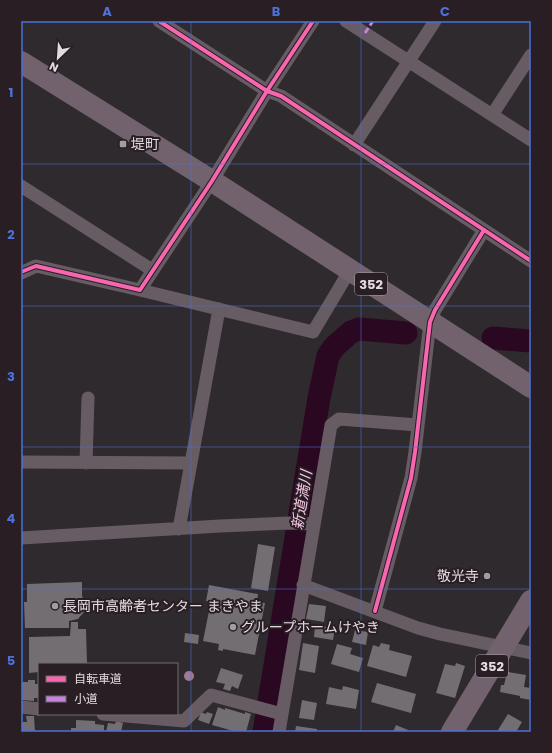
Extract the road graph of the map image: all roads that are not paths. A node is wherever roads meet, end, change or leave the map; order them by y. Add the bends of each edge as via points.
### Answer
1 (160, 21) edge
2 (313, 21) edge
3 (346, 21) edge
4 (435, 21) edge
5 (531, 55) edge
6 (409, 61) junction
7 (21, 62) edge
8 (268, 91) junction
9 (492, 115) junction
10 (531, 140) edge
11 (354, 145) junction
12 (212, 181) junction
13 (21, 186) edge
14 (484, 230) junction
15 (531, 261) edge
16 (152, 270) junction
17 (350, 270) junction
18 (21, 272) edge
19 (21, 282) edge
20 (140, 290) junction
21 (219, 309) junction
22 (430, 322) junction
23 (531, 387) edge
24 (88, 398) dead end
25 (418, 425) junction
26 (21, 462) edge
27 (86, 463) junction
28 (191, 464) junction
29 (311, 523) junction
30 (179, 529) junction
31 (21, 538) edge
32 (303, 585) junction
33 (531, 601) edge
34 (374, 611) junction
35 (503, 647) junction
36 (531, 653) edge
37 (21, 707) edge
38 (38, 708) edge
39 (278, 713) junction
40 (115, 715) edge
41 (279, 732) edge
42 (452, 732) edge

1 - 8 street
2 - 8 street
3 - 6 street
4 - 6 street
5 - 9 street
6 - 9 street
6 - 11 street
7 - 12 highway, 352
8 - 11 street via 280,96
8 - 12 street
9 - 10 street
11 - 14 street
12 - 16 street
12 - 17 highway, 352
13 - 16 street
14 - 15 street
14 - 22 street
16 - 20 street
17 - 21 street via 313,332
17 - 22 highway, 352
18 - 19 street
18 - 20 street via 36,266
20 - 21 street
21 - 28 street
22 - 23 highway, 352
22 - 25 street
24 - 27 street
25 - 29 street via 339,419 331,425
25 - 34 street via 409,485
26 - 27 street
27 - 28 street
28 - 30 street
29 - 30 street
29 - 32 street
30 - 31 street
32 - 34 street
32 - 39 street
33 - 35 highway, 352
34 - 35 street via 425,630
35 - 36 street
35 - 42 highway, 352
37 - 38 street
39 - 40 street via 211,695 184,721
39 - 41 street

